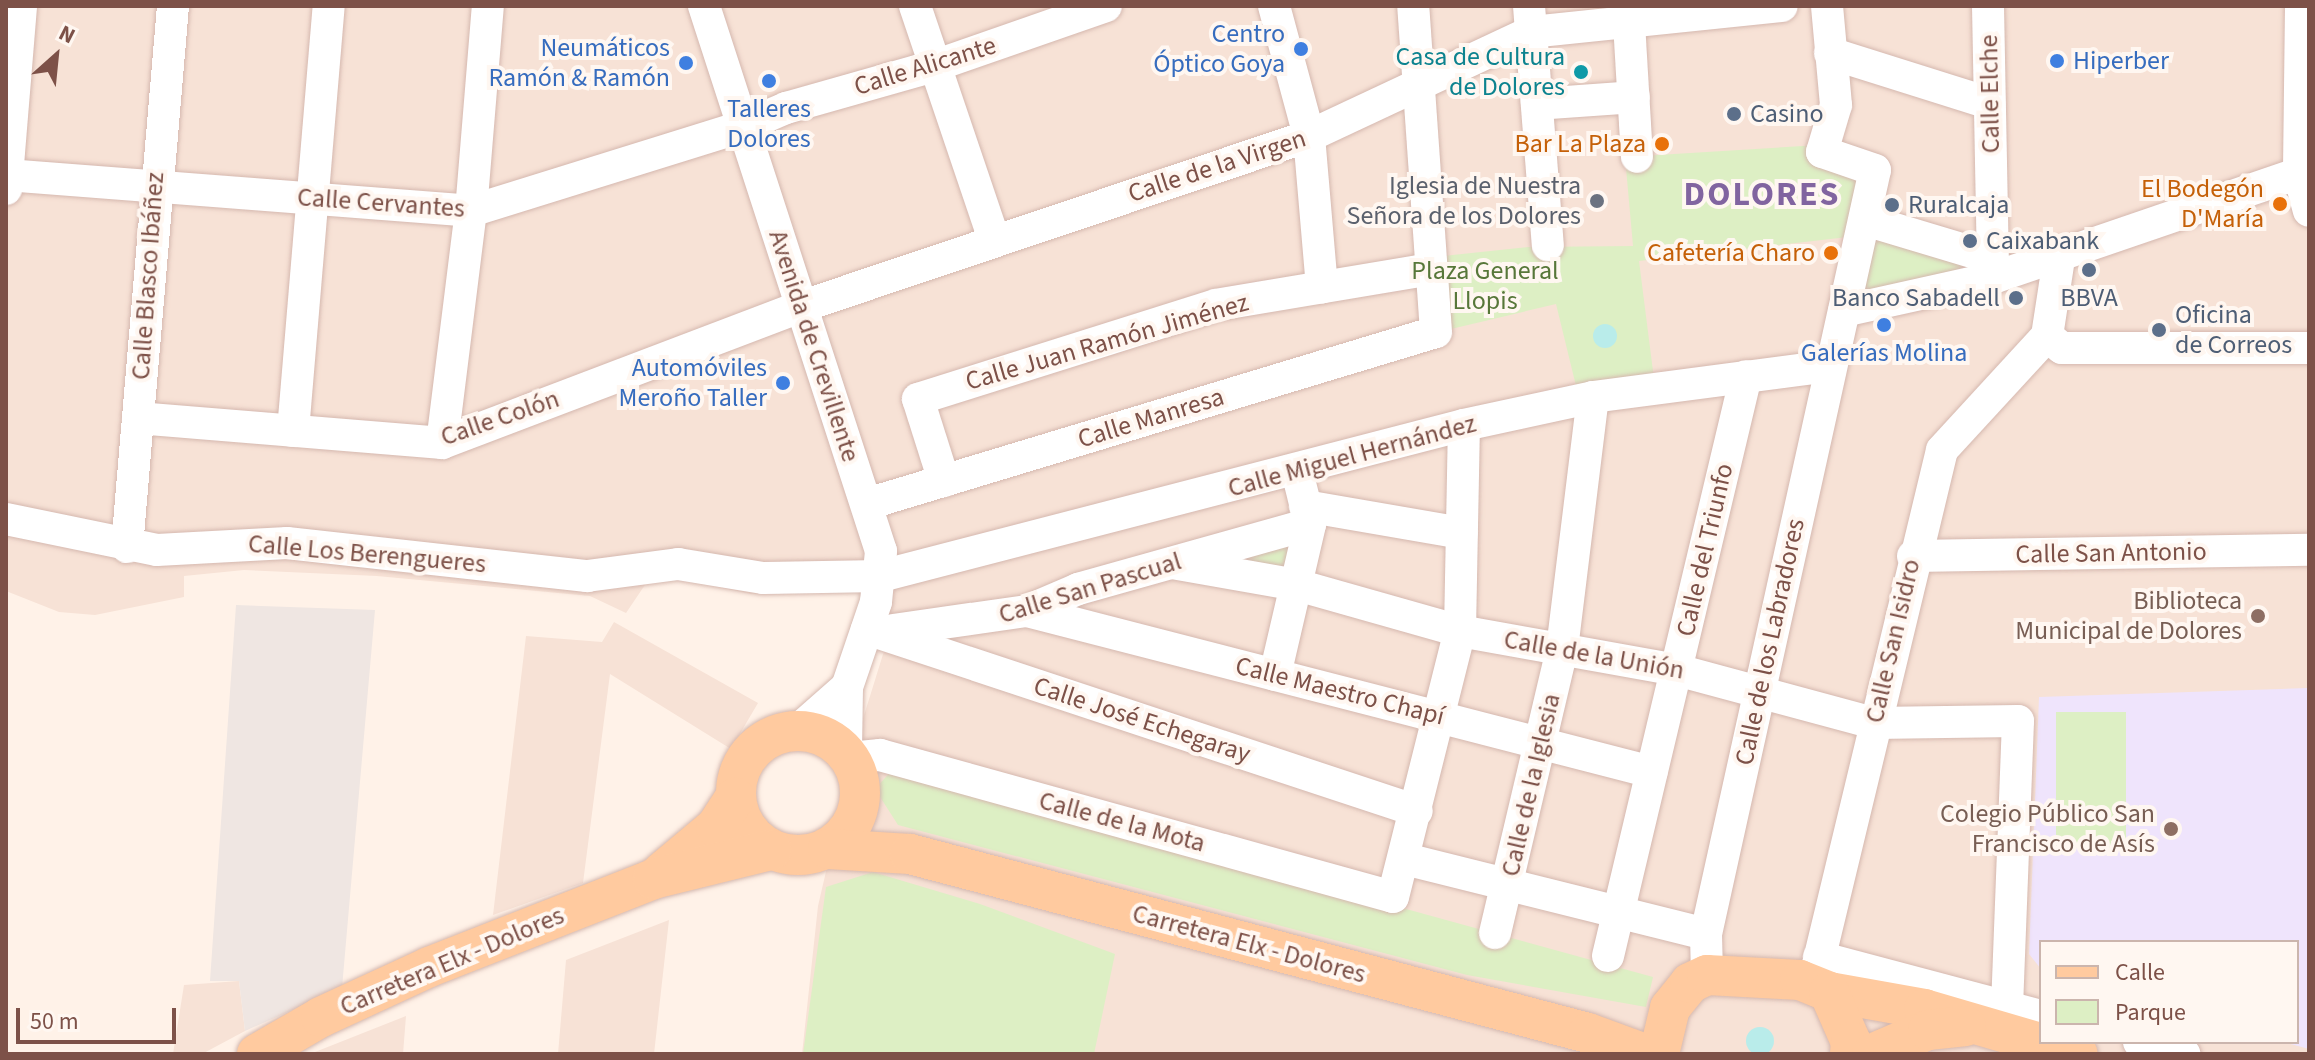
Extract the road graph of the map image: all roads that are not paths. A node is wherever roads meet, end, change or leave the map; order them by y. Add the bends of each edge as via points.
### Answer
1 (21, 6) edge
2 (173, 6) edge
3 (329, 6) edge
4 (488, 6) edge
5 (704, 6) edge
6 (915, 6) edge
7 (1274, 6) edge
8 (1413, 6) edge
9 (1782, 6) edge
10 (1827, 6) edge
11 (1988, 6) edge
12 (2301, 6) edge
13 (1096, 8) edge
14 (1628, 13) edge
15 (1530, 19) edge
16 (1830, 53) junction
17 (934, 66) junction
18 (1419, 87) junction
19 (1634, 97) junction
20 (1989, 103) junction
21 (1537, 104) junction
22 (744, 126) junction
23 (1309, 136) junction
24 (1637, 157) dead end
25 (2304, 172) edge
26 (6, 180) edge
27 (154, 187) junction
28 (312, 199) junction
29 (471, 211) junction
30 (2309, 211) edge
31 (1865, 220) junction
32 (994, 240) junction
33 (1548, 245) dead end
34 (2060, 252) junction
35 (1993, 268) junction
36 (1431, 269) junction
37 (1322, 287) junction
38 (800, 307) junction
39 (1844, 311) junction
40 (2047, 336) junction
41 (2309, 348) edge
42 (1830, 366) junction
43 (1746, 376) junction
44 (1593, 397) junction
45 (138, 418) junction
46 (1464, 425) junction
47 (293, 431) junction
48 (442, 443) junction
49 (1297, 471) junction
50 (944, 481) junction
51 (867, 504) junction
52 (1308, 515) junction
53 (6, 519) edge
54 (1462, 533) junction
55 (127, 547) junction
56 (2309, 550) edge
57 (1913, 556) junction
58 (1172, 563) junction
59 (587, 576) joint
60 (881, 576) junction
61 (1297, 585) junction
62 (1027, 611) junction
63 (867, 629) junction
64 (1460, 631) junction
65 (1562, 649) junction
66 (1677, 670) junction
67 (1275, 675) junction
68 (847, 687) junction
69 (1760, 689) junction
70 (1439, 717) junction
71 (1874, 723) junction
72 (798, 730) junction
73 (1541, 743) junction
74 (848, 755) junction
75 (1652, 772) junction
76 (735, 798) junction
77 (860, 802) junction
78 (1417, 811) junction
79 (828, 849) junction
80 (771, 850) junction
81 (910, 854) junction
82 (1405, 859) junction
83 (653, 879) junction
84 (1509, 885) junction
85 (1618, 912) junction
86 (1495, 933) dead end
87 (1706, 934) junction
88 (1608, 956) dead end
89 (1707, 975) junction
90 (1820, 978) junction
91 (1670, 1008) junction
92 (1991, 1016) junction
93 (2039, 1016) edge
94 (1588, 1033) junction
95 (2039, 1037) edge
96 (2055, 1044) edge
97 (2146, 1044) edge
98 (257, 1054) edge
99 (1645, 1054) edge
100 (1659, 1054) edge
101 (1850, 1054) edge
102 (1872, 1054) edge
103 (2078, 1054) edge
104 (2184, 1054) edge

1 - 26 street
2 - 27 street, Calle Blasco Ibáñez
3 - 28 street
4 - 29 street
5 - 22 street, Avenida de Crevillente
6 - 17 street
7 - 23 street
8 - 18 street
9 - 14 street, Calle de la Virgen
10 - 16 street
11 - 20 street, Calle Elche
12 - 25 street
13 - 17 street, Calle Alicante
14 - 15 street, Calle de la Virgen
14 - 19 street
15 - 18 street, Calle de la Virgen
15 - 21 street
16 - 20 street
16 - 31 street, Calle de los Labradores via 1836,105 1822,152 1875,170
17 - 22 street, Calle Alicante via 786,108
17 - 32 street
18 - 23 street, Calle de la Virgen
18 - 36 street
19 - 21 street
19 - 24 street
20 - 35 street, Calle Elche
21 - 33 street
22 - 29 street, Calle Cervantes
22 - 38 street, Avenida de Crevillente
23 - 32 street, Calle de la Virgen
23 - 37 street
25 - 30 street
25 - 34 street
26 - 27 street, Calle Cervantes
27 - 28 street, Calle Cervantes
27 - 45 street, Calle Blasco Ibáñez
28 - 29 street, Calle Cervantes
28 - 47 street
29 - 48 street
31 - 35 street
31 - 39 street, Calle de los Labradores
32 - 38 street, Calle de la Virgen
34 - 35 street
34 - 40 street
35 - 39 street
36 - 37 street, Calle Juan Ramón Jiménez
36 - 50 street, Calle Manresa via 1436,332
37 - 50 street, Calle Juan Ramón Jiménez via 1216,305 918,399
38 - 48 street, Calle Colón
38 - 51 street, Avenida de Crevillente
39 - 42 street, Calle de los Labradores
40 - 41 street via 2062,348
40 - 57 street, Calle San Isidro via 1942,450
42 - 43 street, Calle Miguel Hernández
42 - 69 street, Calle de los Labradores
43 - 44 street, Calle Miguel Hernández
43 - 66 street, Calle del Triunfo
44 - 46 street, Calle Miguel Hernández
44 - 65 street, Calle de la Iglesia
45 - 47 street, Calle Colón
45 - 55 street, Calle Blasco Ibáñez
46 - 49 street, Calle Miguel Hernández
46 - 54 street
47 - 48 street, Calle Colón
49 - 52 street
49 - 60 street, Calle Miguel Hernández
50 - 51 street, Calle Manresa
51 - 60 street, Avenida de Crevillente via 881,551
52 - 54 street
52 - 58 street, Calle San Pascual
52 - 61 street
53 - 55 street, Calle Los Berengueres
54 - 64 street
55 - 59 street, Calle Los Berengueres via 287,543
56 - 57 street, Calle San Antonio
57 - 71 street, Calle San Isidro
58 - 61 street, Calle de la Unión
58 - 62 street, Calle San Pascual via 1078,589
59 - 60 street, Calle Miguel Hernández via 678,564 763,578
60 - 63 street, Avenida de Crevillente
61 - 64 street, Calle de la Unión
61 - 67 street
62 - 63 street, Calle San Pascual via 911,632
62 - 67 street, Calle Maestro Chapí
63 - 68 street, Avenida de Crevillente
63 - 78 street, Calle José Echegaray
64 - 65 street, Calle de la Unión
64 - 70 street
65 - 66 street, Calle de la Unión
65 - 73 street, Calle de la Iglesia
66 - 69 street, Calle de la Unión
66 - 75 street, Calle del Triunfo
67 - 70 street, Calle Maestro Chapí
68 - 72 street, Avenida de Crevillente
68 - 74 street, Avenida de Crevillente
69 - 71 street, Calle de la Unión
69 - 87 street, Calle de los Labradores
70 - 73 street, Calle Maestro Chapí
70 - 78 street
71 - 90 street, Calle San Isidro
71 - 92 street, Calle de la Unión via 2018,721
72 - 74 main road via 824,736
72 - 76 main road via 781,732 751,750 739,772
73 - 75 street, Calle Maestro Chapí
73 - 84 street, Calle de la Iglesia
74 - 77 main road
74 - 82 street, Calle de la Mota via 880,755 1393,897
75 - 85 street, Calle del Triunfo
76 - 80 main road via 747,828
76 - 83 main road, Carretera Elx - Dolores via 701,843
77 - 79 main road via 850,829
77 - 81 main road, Carretera Elx - Dolores via 882,832
78 - 82 street
79 - 80 main road via 800,856
79 - 81 main road, Carretera Elx - Dolores
80 - 83 main road, Carretera Elx - Dolores
81 - 94 main road, Carretera Elx - Dolores
82 - 84 street
83 - 98 main road, Carretera Elx - Dolores via 429,967 321,1017
84 - 85 street
84 - 86 street, Calle de la Iglesia
85 - 87 street
85 - 88 street, Calle del Triunfo
87 - 89 street, Calle de los Labradores
89 - 90 main road
89 - 91 main road via 1690,983
90 - 92 main road via 1924,1009
90 - 101 main road via 1851,1042
91 - 94 main road via 1641,1023
91 - 100 main road
92 - 93 street
92 - 95 main road
92 - 102 main road via 1928,1030
94 - 99 main road, Carretera Elx - Dolores
96 - 103 main road
97 - 104 street

